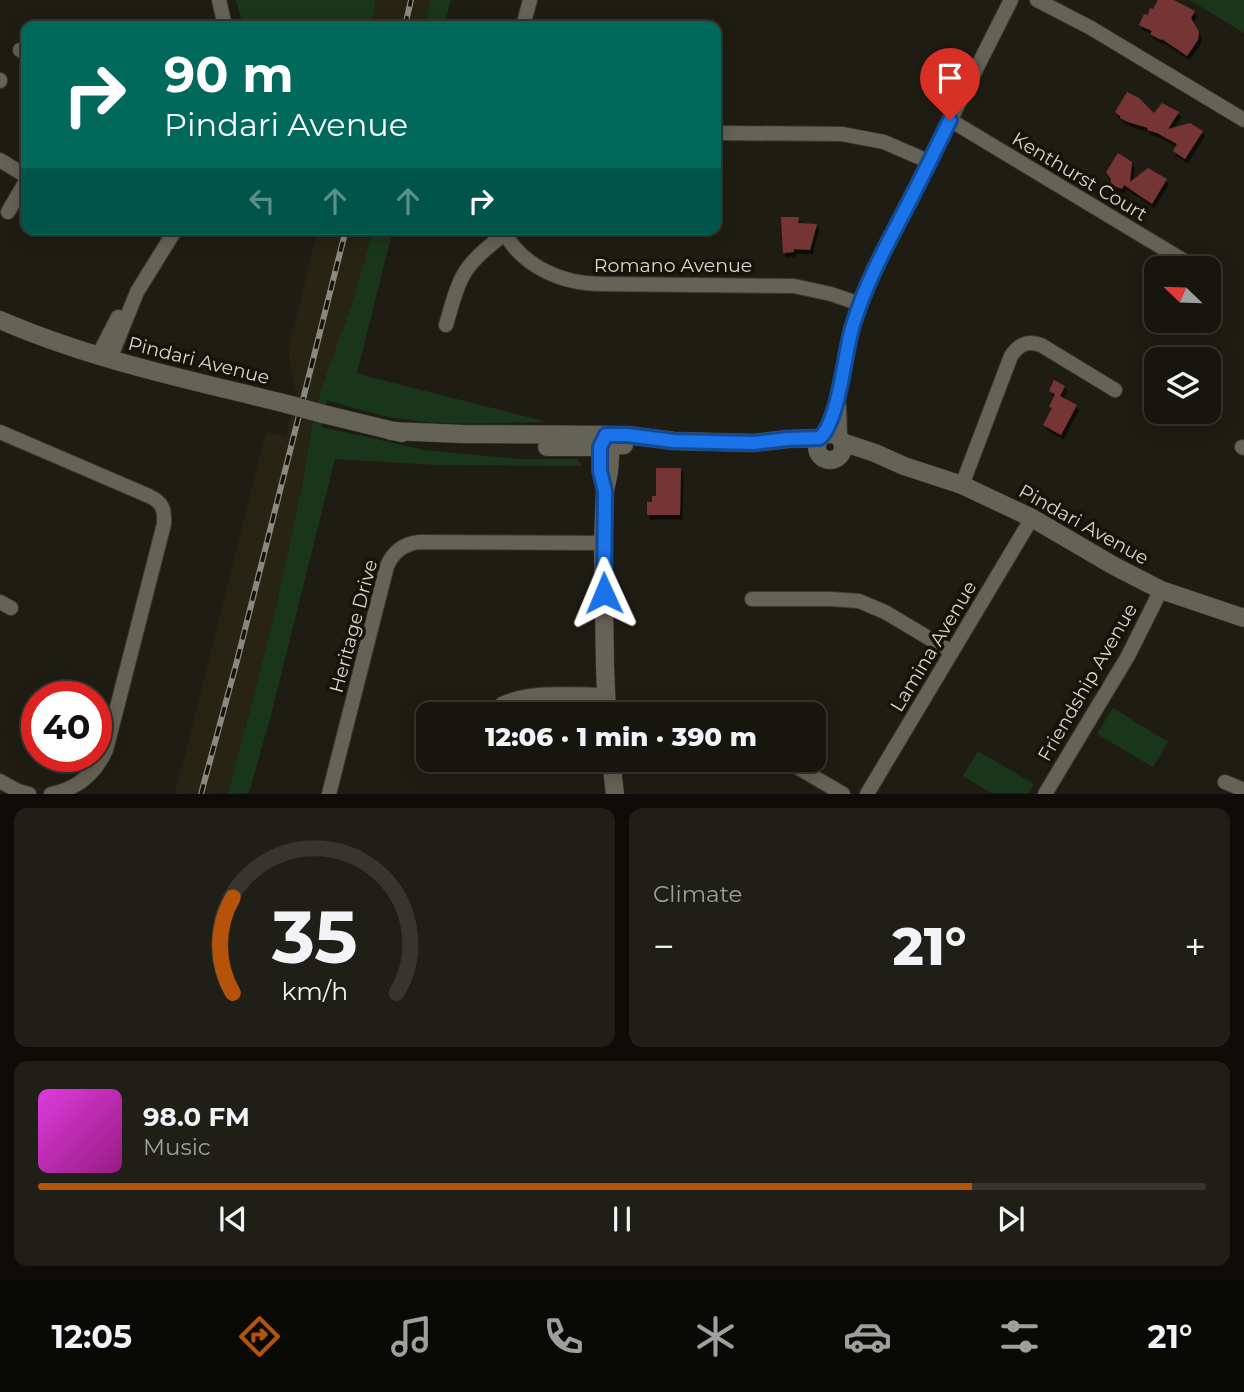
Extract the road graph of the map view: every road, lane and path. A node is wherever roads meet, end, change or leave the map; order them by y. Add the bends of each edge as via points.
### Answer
1 (219, 0) edge
2 (530, 0) edge
3 (1011, 0) edge
4 (1037, 0) edge
5 (224, 21) edge
6 (524, 21) edge
7 (950, 120) junction
8 (1244, 120) edge
9 (721, 133) edge
10 (0, 160) edge
11 (930, 162) junction
12 (21, 173) edge
13 (21, 190) edge
14 (8, 212) dead end
15 (172, 235) edge
16 (501, 235) edge
17 (506, 235) edge
18 (1178, 256) edge
19 (860, 304) junction
20 (1, 325) edge
21 (446, 325) dead end
22 (104, 358) junction
23 (1115, 390) dead end
24 (0, 432) edge
25 (605, 443) junction
26 (830, 444) junction
27 (962, 485) junction
28 (1032, 518) junction
29 (603, 543) junction
30 (1161, 590) junction
31 (752, 598) dead end
32 (1244, 618) edge
33 (952, 652) junction
34 (606, 695) junction
35 (506, 702) edge
36 (606, 702) edge
37 (612, 772) edge
38 (806, 772) edge
39 (0, 781) edge
40 (1225, 782) dead end
41 (1244, 790) edge
42 (29, 793) edge
43 (51, 793) edge
44 (329, 793) edge
45 (615, 793) edge
46 (843, 793) edge
47 (867, 793) edge
48 (1045, 793) edge

1 - 5 street
2 - 6 street
3 - 7 street
4 - 8 street
7 - 11 street
7 - 18 street, Kenthurst Court
9 - 11 street via 842,134 884,142
10 - 12 street
11 - 19 street
13 - 14 street
15 - 22 street via 115,322
16 - 21 street via 466,268
17 - 19 street, Romano Avenue via 538,268 575,282 794,286
19 - 26 street via 830,420
20 - 22 street, Pindari Avenue
22 - 25 street, Pindari Avenue, bridge via 391,430
23 - 27 street via 1041,345 1020,346 1011,356
24 - 43 street via 149,496 160,502 164,511 106,750 86,779
25 - 26 street, Pindari Avenue via 627,435 674,441 787,439
25 - 29 street via 609,471
26 - 27 street, Pindari Avenue via 875,453
27 - 28 street, Pindari Avenue
28 - 30 street, Pindari Avenue
28 - 33 street, Lamina Avenue
29 - 34 street
29 - 44 street, Heritage Drive via 419,542 399,549 387,566
30 - 32 street, Pindari Avenue
30 - 48 street, Friendship Avenue via 1128,656
31 - 33 street via 859,601
33 - 47 street, Lamina Avenue
34 - 35 street via 531,695
34 - 36 street
37 - 45 street
38 - 46 street
39 - 42 street
40 - 41 street

